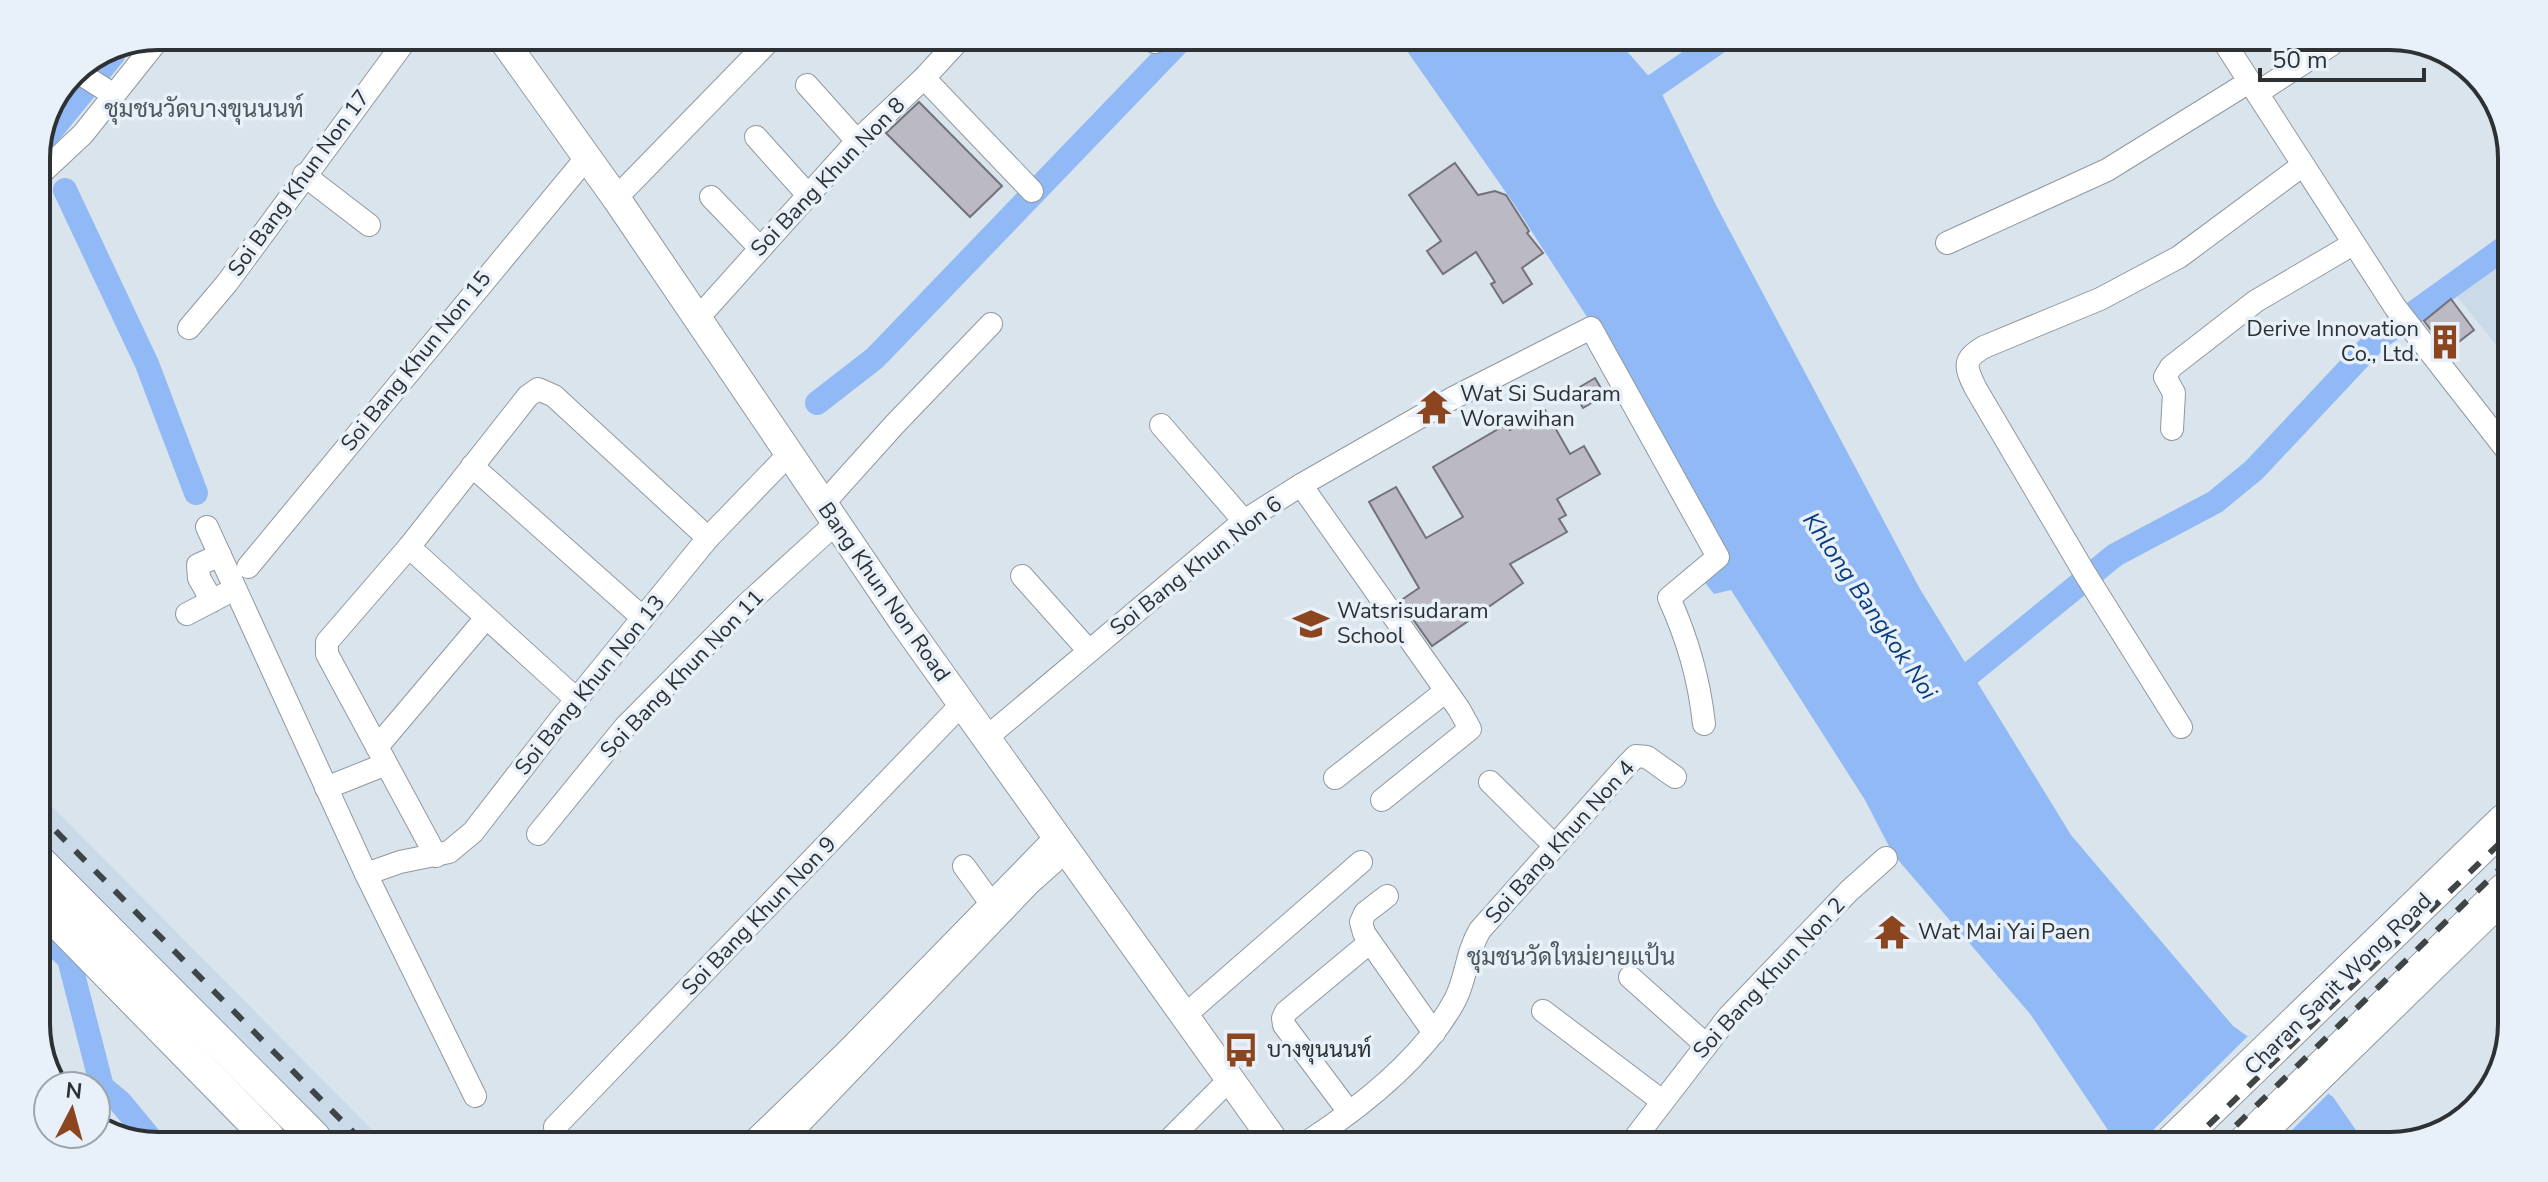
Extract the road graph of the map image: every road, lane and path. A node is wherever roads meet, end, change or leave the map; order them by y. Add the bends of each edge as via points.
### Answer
1 (398, 50) edge
2 (510, 50) edge
3 (760, 50) edge
4 (950, 50) edge
5 (2229, 50) edge
6 (2322, 50) edge
7 (149, 51) edge
8 (86, 78) edge
9 (924, 78) junction
10 (807, 85) dead end
11 (2253, 88) junction
12 (114, 95) junction
13 (756, 137) dead end
14 (857, 141) junction
15 (587, 157) junction
16 (50, 165) edge
17 (2303, 165) junction
18 (304, 175) junction
19 (1032, 191) dead end
20 (808, 195) junction
21 (711, 197) dead end
22 (616, 198) junction
23 (369, 225) dead end
24 (1947, 243) dead end
25 (2353, 244) junction
26 (759, 247) junction
27 (698, 318) junction
28 (991, 324) dead end
29 (189, 328) dead end
30 (1161, 425) dead end
31 (2172, 429) dead end
32 (2498, 439) edge
33 (789, 454) junction
34 (472, 466) junction
35 (1301, 485) junction
36 (829, 514) junction
37 (1244, 521) junction
38 (207, 527) dead end
39 (708, 538) junction
40 (409, 547) junction
41 (220, 555) junction
42 (248, 567) dead end
43 (1022, 576) dead end
44 (235, 589) junction
45 (212, 601) junction
46 (187, 614) dead end
47 (486, 618) junction
48 (643, 618) junction
49 (1089, 651) junction
50 (1446, 691) junction
51 (576, 699) junction
52 (962, 704) junction
53 (1704, 724) dead end
54 (2181, 727) dead end
55 (986, 738) junction
56 (381, 756) junction
57 (1675, 777) dead end
58 (1335, 778) dead end
59 (1490, 782) dead end
60 (326, 788) junction
61 (1382, 800) dead end
62 (2498, 829) edge
63 (538, 834) dead end
64 (1061, 844) junction
65 (1555, 846) junction
66 (436, 856) junction
67 (1886, 858) dead end
68 (1361, 862) dead end
69 (964, 866) dead end
70 (50, 872) edge
71 (366, 874) junction
72 (1387, 896) dead end
73 (990, 902) junction
74 (2493, 902) edge
75 (50, 914) edge
76 (1369, 943) junction
77 (1630, 977) dead end
78 (1543, 1011) dead end
79 (1184, 1016) junction
80 (1434, 1033) junction
81 (1705, 1044) junction
82 (1229, 1080) junction
83 (475, 1096) dead end
84 (1662, 1101) junction
85 (1349, 1112) junction
86 (555, 1127) dead end
87 (263, 1132) edge
88 (309, 1132) edge
89 (763, 1132) edge
90 (792, 1132) edge
91 (1177, 1132) edge
92 (1267, 1132) edge
93 (1321, 1132) edge
94 (1639, 1132) edge
95 (2184, 1132) edge
96 (2257, 1132) edge

1 - 18 street, Soi Bang Khun Non 17
2 - 15 street, Bang Khun Non Road
3 - 22 street
4 - 9 street, Soi Bang Khun Non 8
5 - 11 street
6 - 11 street
7 - 12 street
8 - 12 street
9 - 14 street, Soi Bang Khun Non 8
9 - 19 street
10 - 14 street
11 - 17 street
11 - 24 street via 2107,170
12 - 16 street
13 - 20 street
14 - 20 street, Soi Bang Khun Non 8
15 - 22 street, Bang Khun Non Road
15 - 42 street, Soi Bang Khun Non 15
17 - 25 street
17 - 54 street via 2179,257 2100,299 1984,347 1968,361 1976,389
18 - 23 street
18 - 29 street, Soi Bang Khun Non 17
20 - 26 street, Soi Bang Khun Non 8
21 - 26 street
22 - 27 street, Bang Khun Non Road
25 - 31 street via 2256,301 2171,367 2165,377 2174,393
25 - 32 street via 2412,331
26 - 27 street, Soi Bang Khun Non 8
27 - 33 street, Bang Khun Non Road
28 - 36 street, Soi Bang Khun Non 11 via 895,424
30 - 37 street
33 - 36 street, Bang Khun Non Road
33 - 39 street, Soi Bang Khun Non 13
34 - 39 street via 533,391 544,390
34 - 40 street
34 - 48 street
35 - 37 street, Soi Bang Khun Non 6
35 - 50 street
35 - 53 street, Soi Bang Khun Non 6 via 1453,398 1591,328 1718,557 1669,598 1686,635
36 - 52 street, Bang Khun Non Road
36 - 63 street, Soi Bang Khun Non 11 via 625,727
37 - 49 street, Soi Bang Khun Non 6
38 - 41 street
39 - 48 street, Soi Bang Khun Non 13
40 - 47 street
40 - 56 street via 327,642 327,654
41 - 44 street
41 - 45 street via 198,565
43 - 49 street
44 - 45 street
44 - 60 street
45 - 46 street
47 - 51 street
47 - 56 street
48 - 51 street, Soi Bang Khun Non 13
49 - 55 street, Soi Bang Khun Non 6
50 - 58 street
50 - 61 street via 1470,729
51 - 66 street, Soi Bang Khun Non 13 via 473,832
52 - 55 street, Bang Khun Non Road
52 - 86 street, Soi Bang Khun Non 9
55 - 64 street, Bang Khun Non Road
56 - 60 street
56 - 66 street
57 - 65 street, Soi Bang Khun Non 4 via 1647,757 1636,756
59 - 65 street
60 - 71 street
62 - 95 main road, Charan Sanit Wong Road
64 - 73 street
64 - 79 street, Bang Khun Non Road
64 - 90 street
65 - 80 street, Soi Bang Khun Non 4 via 1470,945 1456,998
66 - 71 street, Soi Bang Khun Non 13
67 - 81 street, Soi Bang Khun Non 2
68 - 79 street
69 - 73 street
70 - 88 main road
71 - 83 street
72 - 76 street via 1361,922
73 - 89 street
74 - 96 main road
75 - 87 main road
76 - 80 street
76 - 85 street via 1283,1018
77 - 81 street
78 - 84 street
79 - 82 street, Bang Khun Non Road
80 - 85 street, Soi Bang Khun Non 4
81 - 84 street, Soi Bang Khun Non 2
82 - 91 street
82 - 92 street, Bang Khun Non Road
84 - 94 street, Soi Bang Khun Non 2
85 - 93 street, Soi Bang Khun Non 4

